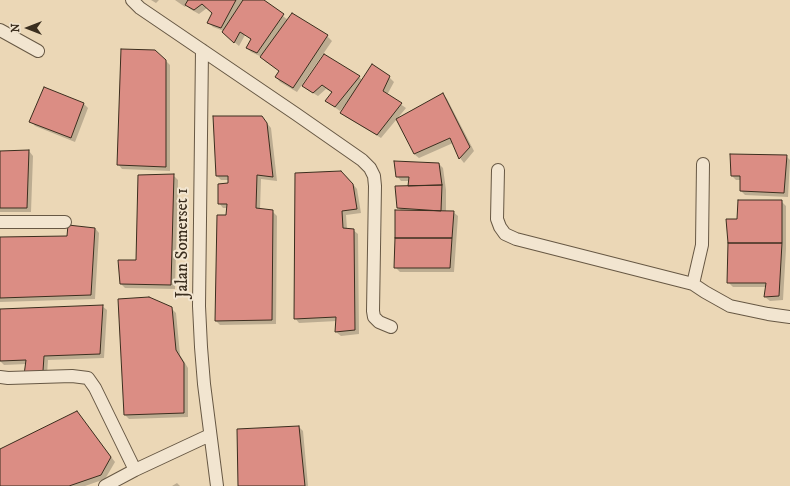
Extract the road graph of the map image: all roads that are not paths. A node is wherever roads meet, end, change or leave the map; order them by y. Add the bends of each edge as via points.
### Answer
1 (132, 0) edge
2 (0, 30) edge
3 (202, 50) junction
4 (38, 51) dead end
5 (703, 164) dead end
6 (498, 170) dead end
7 (0, 222) edge
8 (65, 222) dead end
9 (693, 284) junction
10 (790, 317) edge
11 (392, 327) dead end
12 (0, 377) edge
13 (210, 435) junction
14 (135, 470) junction
15 (105, 486) edge
16 (217, 486) edge

1 - 3 street
2 - 4 street
3 - 11 street via 370,168 375,186 373,311 379,322
3 - 13 street, Jalan Somerset 1 via 199,306
5 - 9 street via 702,245
6 - 9 street via 498,219 505,234 516,239
7 - 8 street
9 - 10 street via 730,306
12 - 14 street via 88,378
13 - 14 street
13 - 16 street, Jalan Somerset 1
14 - 15 street

